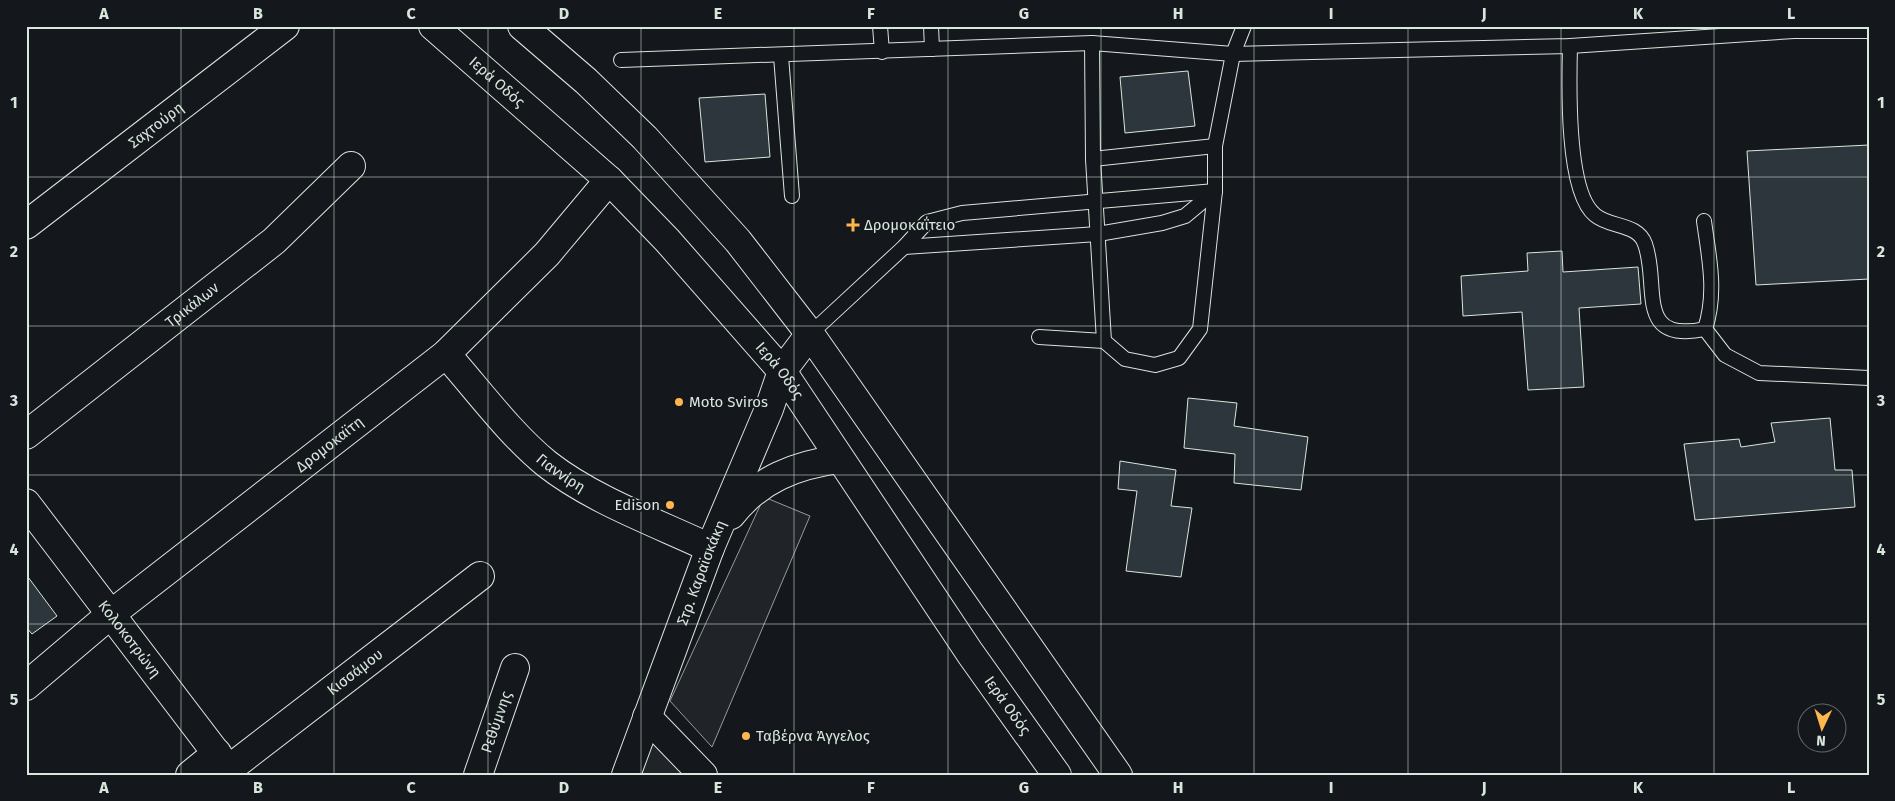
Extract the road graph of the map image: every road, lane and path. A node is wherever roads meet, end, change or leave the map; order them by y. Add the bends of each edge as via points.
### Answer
1 (285, 26) edge
2 (433, 26) edge
3 (522, 26) edge
4 (880, 26) edge
5 (931, 26) edge
6 (1244, 26) edge
7 (1794, 28) edge
8 (1869, 31) edge
9 (1092, 43) junction
10 (1570, 46) junction
11 (932, 49) junction
12 (882, 52) junction
13 (1232, 54) junction
14 (781, 56) junction
15 (621, 60) dead end
16 (1215, 146) junction
17 (1093, 160) junction
18 (351, 166) dead end
19 (609, 180) junction
20 (1215, 191) junction
21 (792, 196) dead end
22 (1096, 202) junction
23 (1704, 221) dead end
24 (26, 225) edge
25 (1098, 234) junction
26 (904, 247) junction
27 (1705, 328) junction
28 (810, 334) junction
29 (1040, 337) dead end
30 (1104, 341) junction
31 (446, 354) junction
32 (782, 371) junction
33 (1869, 378) edge
34 (26, 435) edge
35 (840, 458) junction
36 (26, 503) edge
37 (710, 548) junction
38 (480, 576) dead end
39 (111, 614) junction
40 (515, 668) dead end
41 (26, 686) edge
42 (647, 717) junction
43 (226, 766) edge
44 (190, 775) edge
45 (478, 775) edge
46 (626, 775) edge
47 (703, 775) edge
48 (1057, 775) edge
49 (1118, 775) edge

1 - 24 street, Σαχτούρη
2 - 19 street, Ιερά Οδός
3 - 28 street via 586,81 644,138 738,242
4 - 12 lane
5 - 11 lane
6 - 13 lane
7 - 8 lane
7 - 10 lane
9 - 11 lane
9 - 13 lane
9 - 17 lane
10 - 13 lane
10 - 27 lane via 1569,128 1582,195 1589,210 1596,217 1638,231 1645,242 1652,303 1659,322 1678,332
11 - 12 lane
12 - 14 lane
13 - 16 lane
14 - 15 lane
14 - 21 lane
16 - 17 lane
16 - 20 lane
17 - 22 lane
18 - 34 street, Τρικάλων via 274,241
19 - 31 street, Δρομοκαϊτη via 547,254
19 - 32 street, Ιερά Οδός
20 - 22 lane
20 - 25 lane via 1185,216
20 - 30 lane via 1200,328 1179,358 1155,365 1125,358
22 - 25 lane
22 - 26 lane via 962,213 927,222
23 - 27 lane via 1713,286
25 - 26 lane
25 - 30 lane
26 - 28 lane
27 - 33 lane via 1724,355 1759,373
28 - 32 street, Στρ. Καραϊσκάκη
28 - 49 street
29 - 30 lane
31 - 37 street, Γιαννίρη via 524,442 547,463 574,482
31 - 39 street, Δρομοκαϊτη
32 - 35 street, Ιερά Οδός
32 - 37 street, Στρ. Καραϊσκάκη
35 - 37 street via 807,464 759,486 739,504
35 - 48 street, Ιερά Οδός via 970,654
36 - 39 street, Κολοκοτρώνη
37 - 42 street, Στρ. Καραϊσκάκη
38 - 43 street, Κισσάμου
39 - 41 street, Δρομοκαϊτη
39 - 43 street, Κολοκοτρώνη
40 - 45 street, Ρεθύμνης
42 - 46 street, Στρ. Καραϊσκάκη
42 - 47 street
43 - 44 street, Κισσάμου

